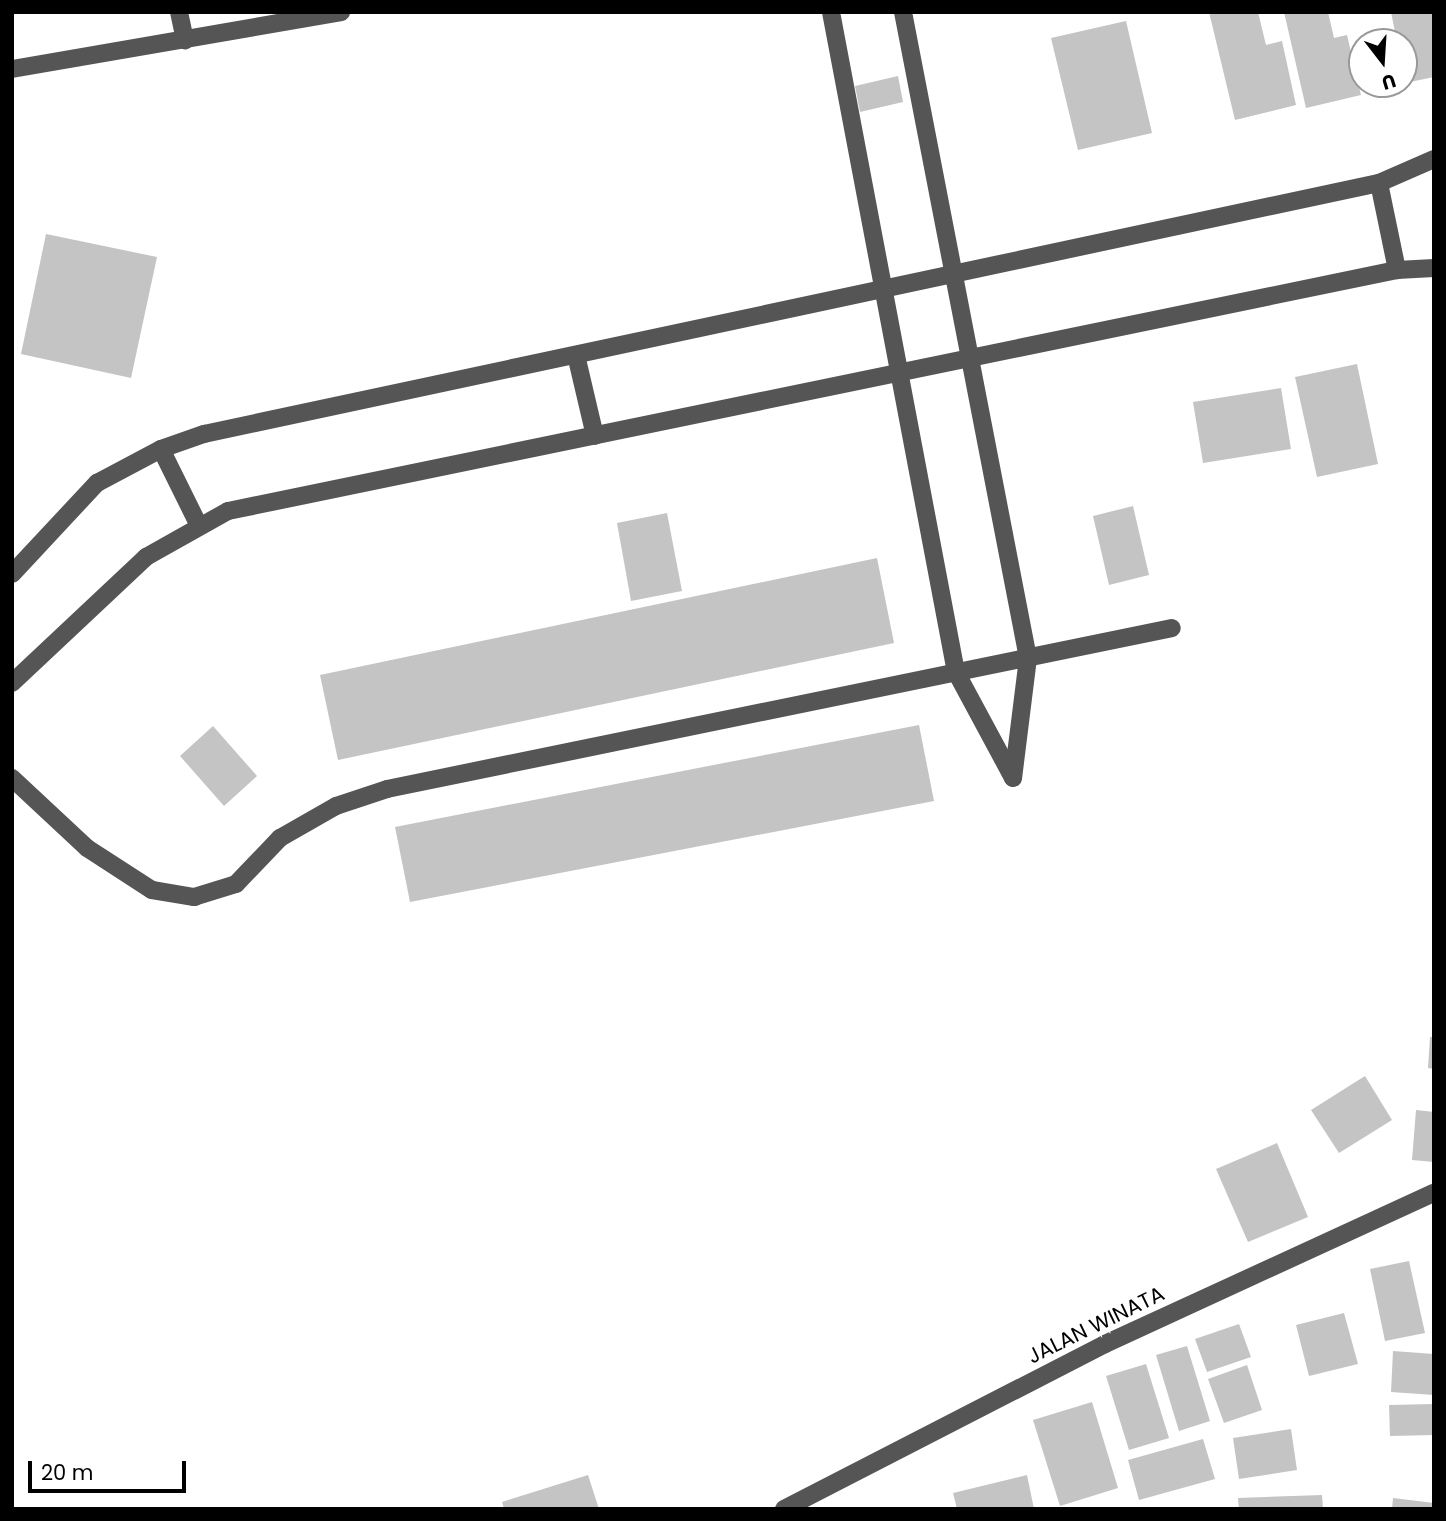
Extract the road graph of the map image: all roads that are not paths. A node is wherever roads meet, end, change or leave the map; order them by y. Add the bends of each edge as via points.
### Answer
1 (179, 12) edge
2 (341, 12) edge
3 (831, 12) edge
4 (903, 12) edge
5 (185, 40) junction
6 (12, 69) edge
7 (1434, 159) edge
8 (1380, 183) junction
9 (1434, 268) edge
10 (1397, 270) junction
11 (951, 271) junction
12 (881, 286) junction
13 (576, 355) junction
14 (967, 359) junction
15 (899, 374) junction
16 (594, 436) junction
17 (161, 449) junction
18 (198, 524) junction
19 (12, 574) edge
20 (1172, 628) dead end
21 (1028, 658) junction
22 (956, 672) junction
23 (12, 683) edge
24 (12, 778) edge
25 (1434, 1194) edge
26 (784, 1509) edge

1 - 5 street
2 - 5 street
3 - 12 street
4 - 11 street
5 - 6 street
7 - 8 street
8 - 10 street
8 - 11 street
9 - 10 street
10 - 14 street
11 - 12 street
11 - 14 street
12 - 13 street
12 - 15 street
13 - 16 street
13 - 17 street via 204,434
14 - 15 street
14 - 21 street
15 - 16 street
15 - 22 street
16 - 18 street via 228,511
17 - 18 street
17 - 19 street via 97,483
18 - 23 street via 146,557
20 - 21 street
21 - 22 street
21 - 22 street via 1013,778
22 - 24 street via 387,789 336,806 280,838 236,884 194,897 152,890 87,848
25 - 26 street, JALAN WINATA via 1105,1343

